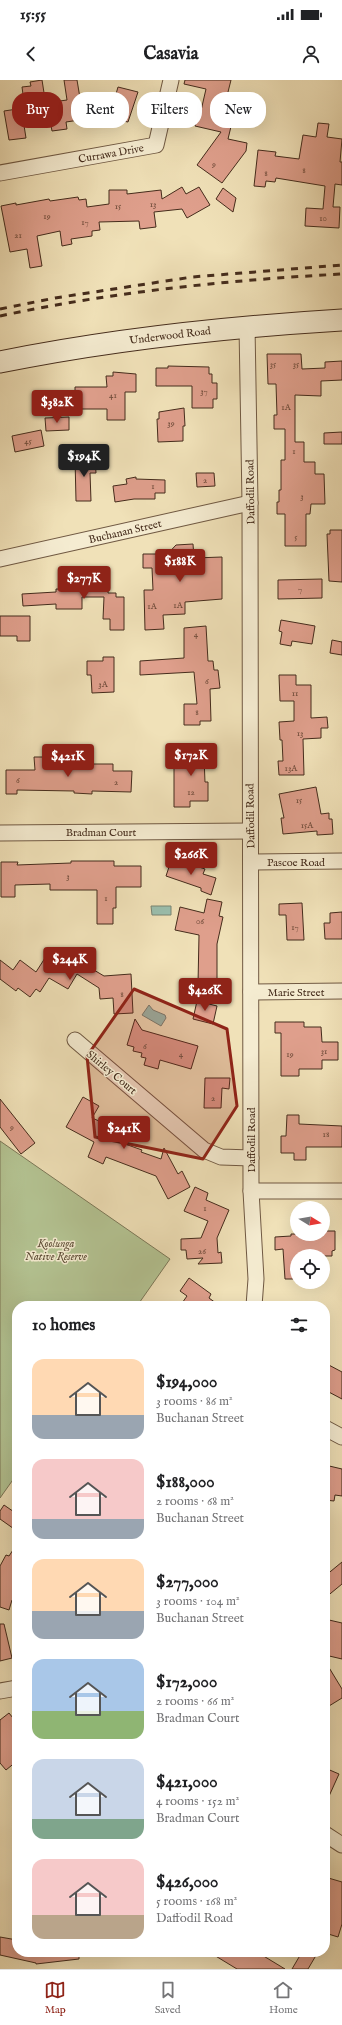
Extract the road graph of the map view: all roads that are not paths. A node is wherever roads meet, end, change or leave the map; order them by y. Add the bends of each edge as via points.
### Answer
1 (171, 80) edge
2 (0, 173) edge
3 (342, 320) edge
4 (247, 326) junction
5 (0, 362) edge
6 (250, 503) junction
7 (0, 559) edge
8 (250, 831) junction
9 (0, 833) edge
10 (251, 862) junction
11 (342, 862) edge
12 (251, 992) junction
13 (342, 992) edge
14 (75, 1040) dead end
15 (251, 1158) junction
16 (251, 1191) junction
17 (342, 1191) edge
18 (254, 1301) edge
19 (330, 1431) edge
20 (342, 1437) edge
21 (12, 1689) edge
22 (0, 1691) edge
23 (330, 1837) edge
24 (342, 1845) edge

1 - 2 street, Currawa Drive via 156,145
3 - 4 main road, Underwood Road
4 - 5 main road, Underwood Road via 85,346
4 - 6 street, Daffodil Road
6 - 7 street, Buchanan Street
6 - 8 street, Daffodil Road
8 - 9 street, Bradman Court
8 - 10 street, Daffodil Road
10 - 11 street, Pascoe Road
10 - 12 street, Daffodil Road
12 - 13 street, Marie Street
12 - 15 street, Daffodil Road
14 - 15 street, Shirley Court via 204,1150 221,1157
15 - 16 street, Daffodil Road
16 - 17 street
16 - 18 street, Daffodil Road via 256,1279
19 - 20 street
21 - 22 street
23 - 24 street

